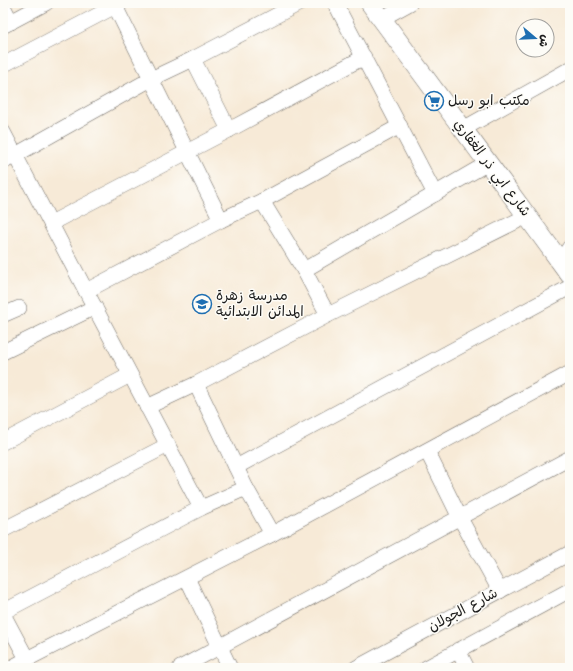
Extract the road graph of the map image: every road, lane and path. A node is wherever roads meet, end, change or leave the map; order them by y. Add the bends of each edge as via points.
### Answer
1 (46, 3) edge
2 (300, 3) edge
3 (335, 3) edge
4 (370, 3) edge
5 (410, 3) edge
6 (118, 5) edge
7 (3, 6) edge
8 (381, 18) junction
9 (7, 24) edge
10 (364, 57) junction
11 (193, 60) junction
12 (3, 65) edge
13 (570, 68) edge
14 (151, 79) junction
15 (400, 126) junction
16 (463, 129) junction
17 (228, 130) junction
18 (3, 132) edge
19 (187, 151) junction
20 (9, 159) edge
21 (488, 163) junction
22 (435, 194) junction
23 (262, 200) junction
24 (528, 216) junction
25 (221, 220) junction
26 (51, 223) junction
27 (567, 261) edge
28 (304, 270) junction
29 (570, 287) edge
30 (86, 291) junction
31 (20, 308) dead end
32 (95, 308) junction
33 (3, 314) edge
34 (328, 315) junction
35 (3, 352) edge
36 (570, 373) edge
37 (130, 375) junction
38 (196, 384) junction
39 (147, 407) junction
40 (3, 442) edge
41 (168, 445) junction
42 (426, 451) junction
43 (570, 458) edge
44 (236, 467) junction
45 (246, 488) junction
46 (201, 508) junction
47 (460, 518) junction
48 (3, 530) edge
49 (272, 534) junction
50 (570, 553) edge
51 (187, 578) junction
52 (570, 590) edge
53 (500, 591) junction
54 (3, 613) edge
55 (220, 647) junction
56 (458, 650) junction
57 (27, 659) junction
58 (11, 668) edge
59 (180, 668) edge
60 (230, 668) edge
61 (356, 668) edge
62 (426, 668) edge
63 (467, 668) edge

1 - 9 street
2 - 11 street
3 - 10 street
4 - 8 main road, شارع ابي ذر الغفاري
5 - 8 street
6 - 12 street
6 - 14 street
7 - 9 street
8 - 16 main road, شارع ابي ذر الغفاري
10 - 15 street
10 - 17 street
11 - 14 street
11 - 17 street
13 - 16 street
14 - 19 street
14 - 20 street
15 - 22 street
15 - 23 street
16 - 21 main road, شارع ابي ذر الغفاري
17 - 19 street
18 - 20 street
19 - 25 street
19 - 26 street
20 - 26 street
21 - 22 street
21 - 24 main road, شارع ابي ذر الغفاري
22 - 28 street
23 - 25 street
23 - 28 street
24 - 27 main road, شارع ابي ذر الغفاري
24 - 34 street
25 - 30 street
26 - 30 street
28 - 34 street
29 - 44 street
30 - 32 street
31 - 33 street
32 - 35 street
32 - 37 street
34 - 38 street
36 - 42 street
37 - 39 street
37 - 40 street
38 - 39 street
38 - 44 street
39 - 41 street
41 - 46 street
41 - 48 street
42 - 47 street
42 - 49 street
43 - 47 street
44 - 45 street
45 - 46 street
45 - 49 street
46 - 54 street
47 - 53 street
47 - 55 street
49 - 51 street
50 - 53 street, شارع الجولان
51 - 55 street
51 - 57 street
52 - 56 street
53 - 61 street, شارع الجولان
54 - 57 street
55 - 59 street
55 - 60 street
56 - 62 street
56 - 63 street
57 - 58 street

